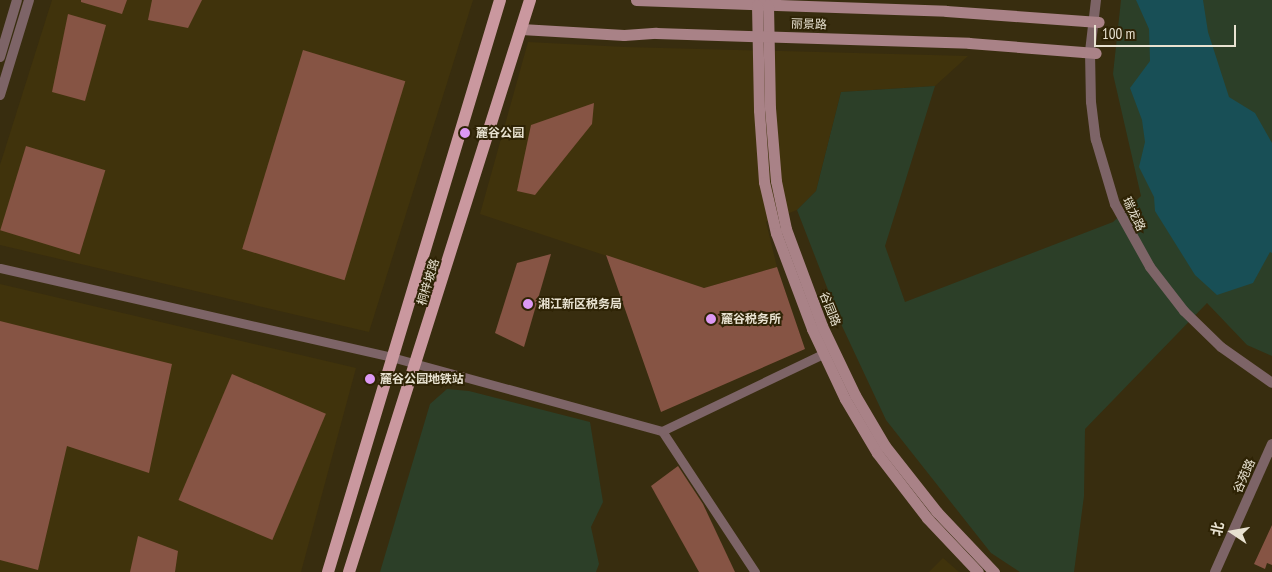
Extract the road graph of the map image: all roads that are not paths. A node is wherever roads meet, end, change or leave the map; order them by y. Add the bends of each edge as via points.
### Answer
1 (17, 0) edge
2 (29, 0) edge
3 (500, 0) edge
4 (530, 0) edge
5 (636, 0) edge
6 (1096, 0) edge
7 (1102, 0) edge
8 (763, 5) junction
9 (1095, 22) junction
10 (522, 29) junction
11 (763, 36) junction
12 (1093, 52) junction
13 (0, 57) edge
14 (0, 95) edge
15 (0, 268) edge
16 (823, 354) junction
17 (394, 358) junction
18 (416, 365) junction
19 (1272, 376) edge
20 (1272, 382) edge
21 (662, 432) junction
22 (1272, 444) edge
23 (1272, 459) edge
24 (328, 572) edge
25 (349, 572) edge
26 (755, 572) edge
27 (978, 572) edge
28 (994, 572) edge
29 (1215, 572) edge
30 (1222, 572) edge

1 - 13 street
2 - 14 street
3 - 17 main road, 桐梓坡路
4 - 10 main road, 桐梓坡路
5 - 8 main road, 丽景路
6 - 9 street, 瑞龙路
7 - 9 street, 瑞龙路
8 - 9 main road, 丽景路 via 946,11
8 - 11 main road, 谷园路
9 - 12 street, 瑞龙路
10 - 11 main road, 丽景路 via 624,35
10 - 18 main road, 桐梓坡路
11 - 12 main road, 丽景路 via 969,43
11 - 16 main road, 谷园路 via 761,147 767,198 790,272
11 - 28 main road, 谷园路 via 776,181 786,229 822,326 855,395 885,446 937,512
12 - 19 street, 瑞龙路 via 1102,138 1110,173 1135,232 1172,289 1196,316 1246,360
12 - 20 street, 瑞龙路 via 1091,102 1096,140 1115,204 1131,236 1184,311 1221,348
15 - 17 street
16 - 21 street
16 - 27 main road, 谷园路 via 877,453 927,518
17 - 18 street
17 - 24 main road, 桐梓坡路
18 - 21 street
18 - 25 main road, 桐梓坡路
21 - 26 street
22 - 29 street, 谷苑路
23 - 30 street, 谷苑路

